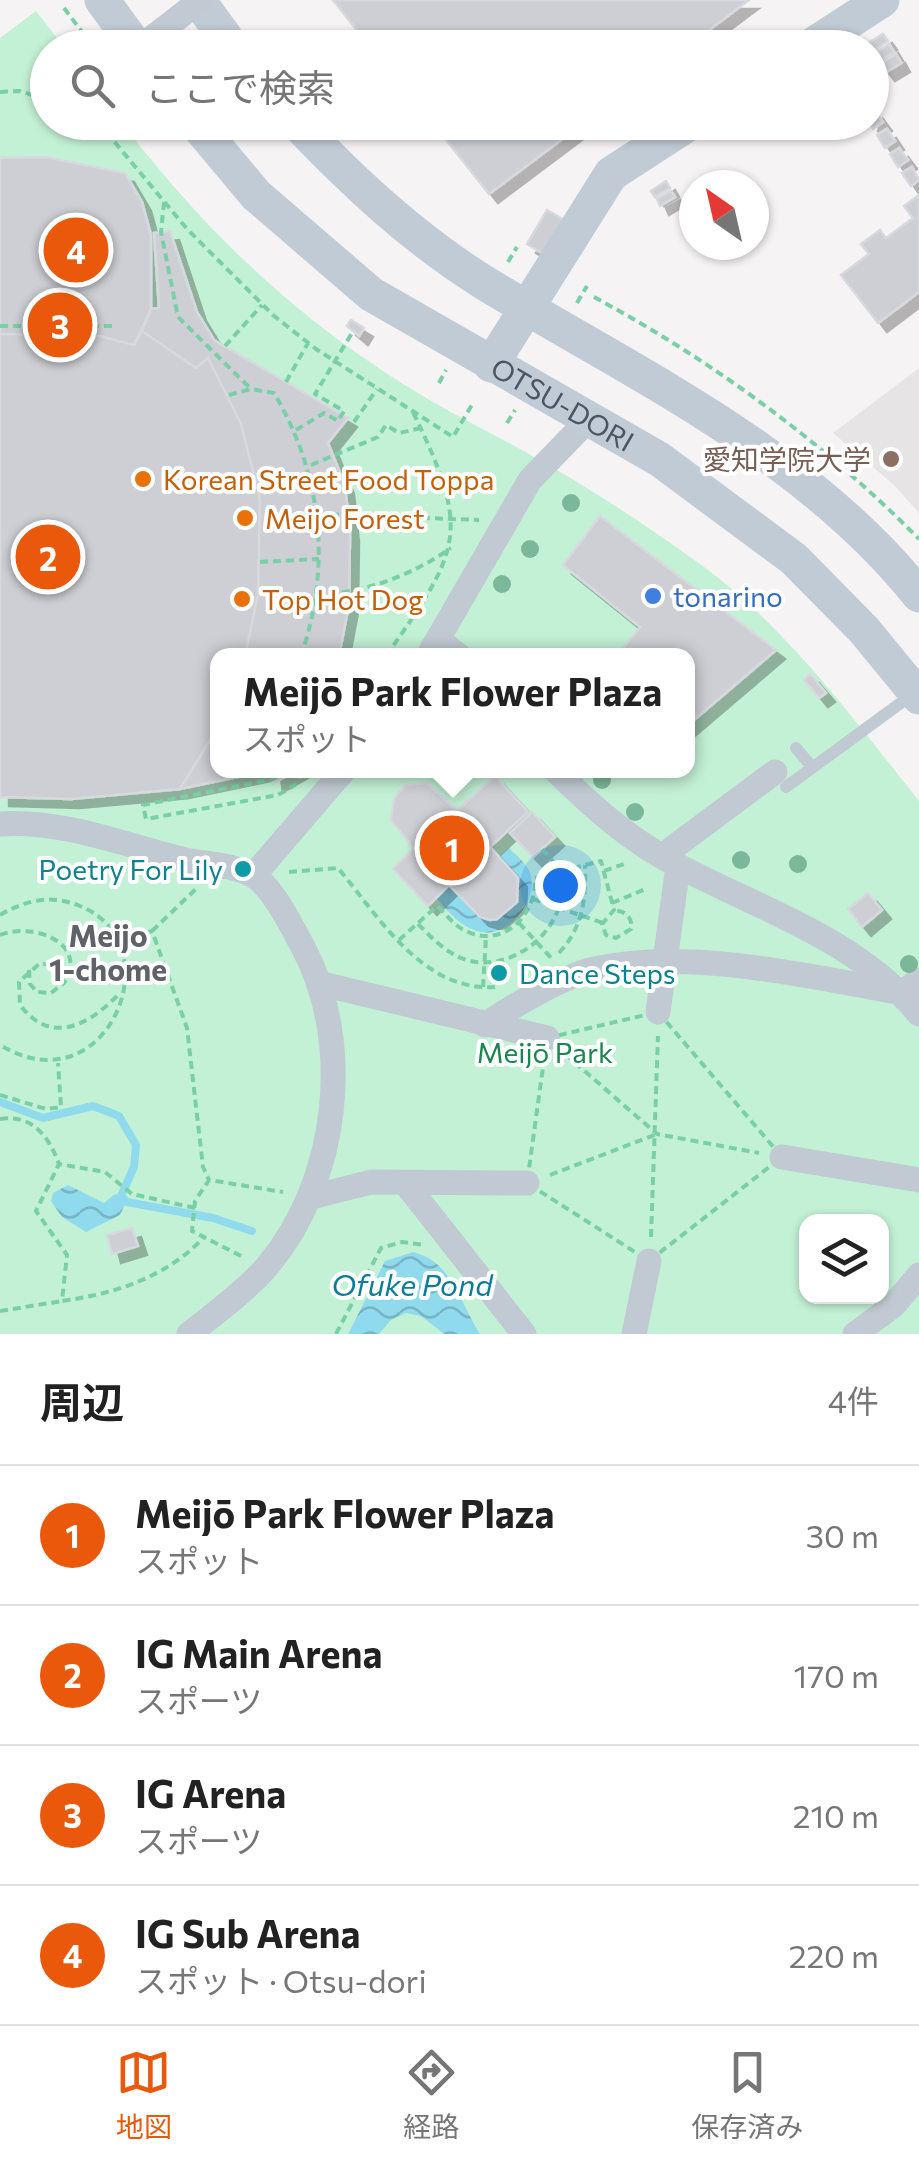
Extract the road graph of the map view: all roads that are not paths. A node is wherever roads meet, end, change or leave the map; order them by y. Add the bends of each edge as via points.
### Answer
1 (102, 0) edge
2 (199, 0) edge
3 (882, 0) edge
4 (124, 30) edge
5 (161, 30) edge
6 (220, 30) edge
7 (836, 30) edge
8 (210, 140) edge
9 (313, 140) edge
10 (663, 140) edge
11 (528, 306) junction
12 (491, 364) junction
13 (589, 419) junction
14 (919, 596) edge
15 (433, 647) edge
16 (917, 695) edge
17 (796, 748) dead end
18 (812, 767) junction
19 (337, 778) edge
20 (563, 778) edge
21 (780, 780) joint
22 (0, 824) edge
23 (661, 866) junction
24 (254, 875) junction
25 (664, 964) junction
26 (318, 983) junction
27 (910, 986) edge
28 (658, 1012) road end
29 (919, 1014) edge
30 (485, 1025) junction
31 (547, 1038) road end
32 (782, 1157) road end
33 (919, 1180) edge
34 (528, 1183) road end
35 (406, 1184) junction
36 (312, 1197) junction
37 (650, 1261) road end
38 (919, 1275) edge
39 (189, 1334) edge
40 (524, 1334) edge
41 (634, 1334) edge
42 (855, 1334) edge

1 - 4 street
2 - 5 street, bridge
2 - 6 street
3 - 7 street
8 - 12 street, OTSU-DORI via 306,242 371,294
9 - 11 street via 420,238
10 - 11 street via 611,174
11 - 12 street
11 - 14 street via 765,452 841,514
12 - 13 street, OTSU-DORI
13 - 15 street via 530,480
13 - 16 street, OTSU-DORI via 673,468 794,559
16 - 18 lane
17 - 18 lane
18 - 21 lane
19 - 24 street
20 - 23 street
21 - 23 street
22 - 24 street via 106,836
23 - 25 street
23 - 27 street via 829,939
24 - 26 street via 286,914
25 - 27 street
25 - 28 street
25 - 30 street via 595,968
26 - 30 street
26 - 36 street via 332,1084
27 - 29 street
30 - 31 street
32 - 33 street
34 - 35 street
35 - 36 street via 371,1182
35 - 40 street
36 - 39 street via 268,1266
37 - 41 street
38 - 42 street via 894,1305

